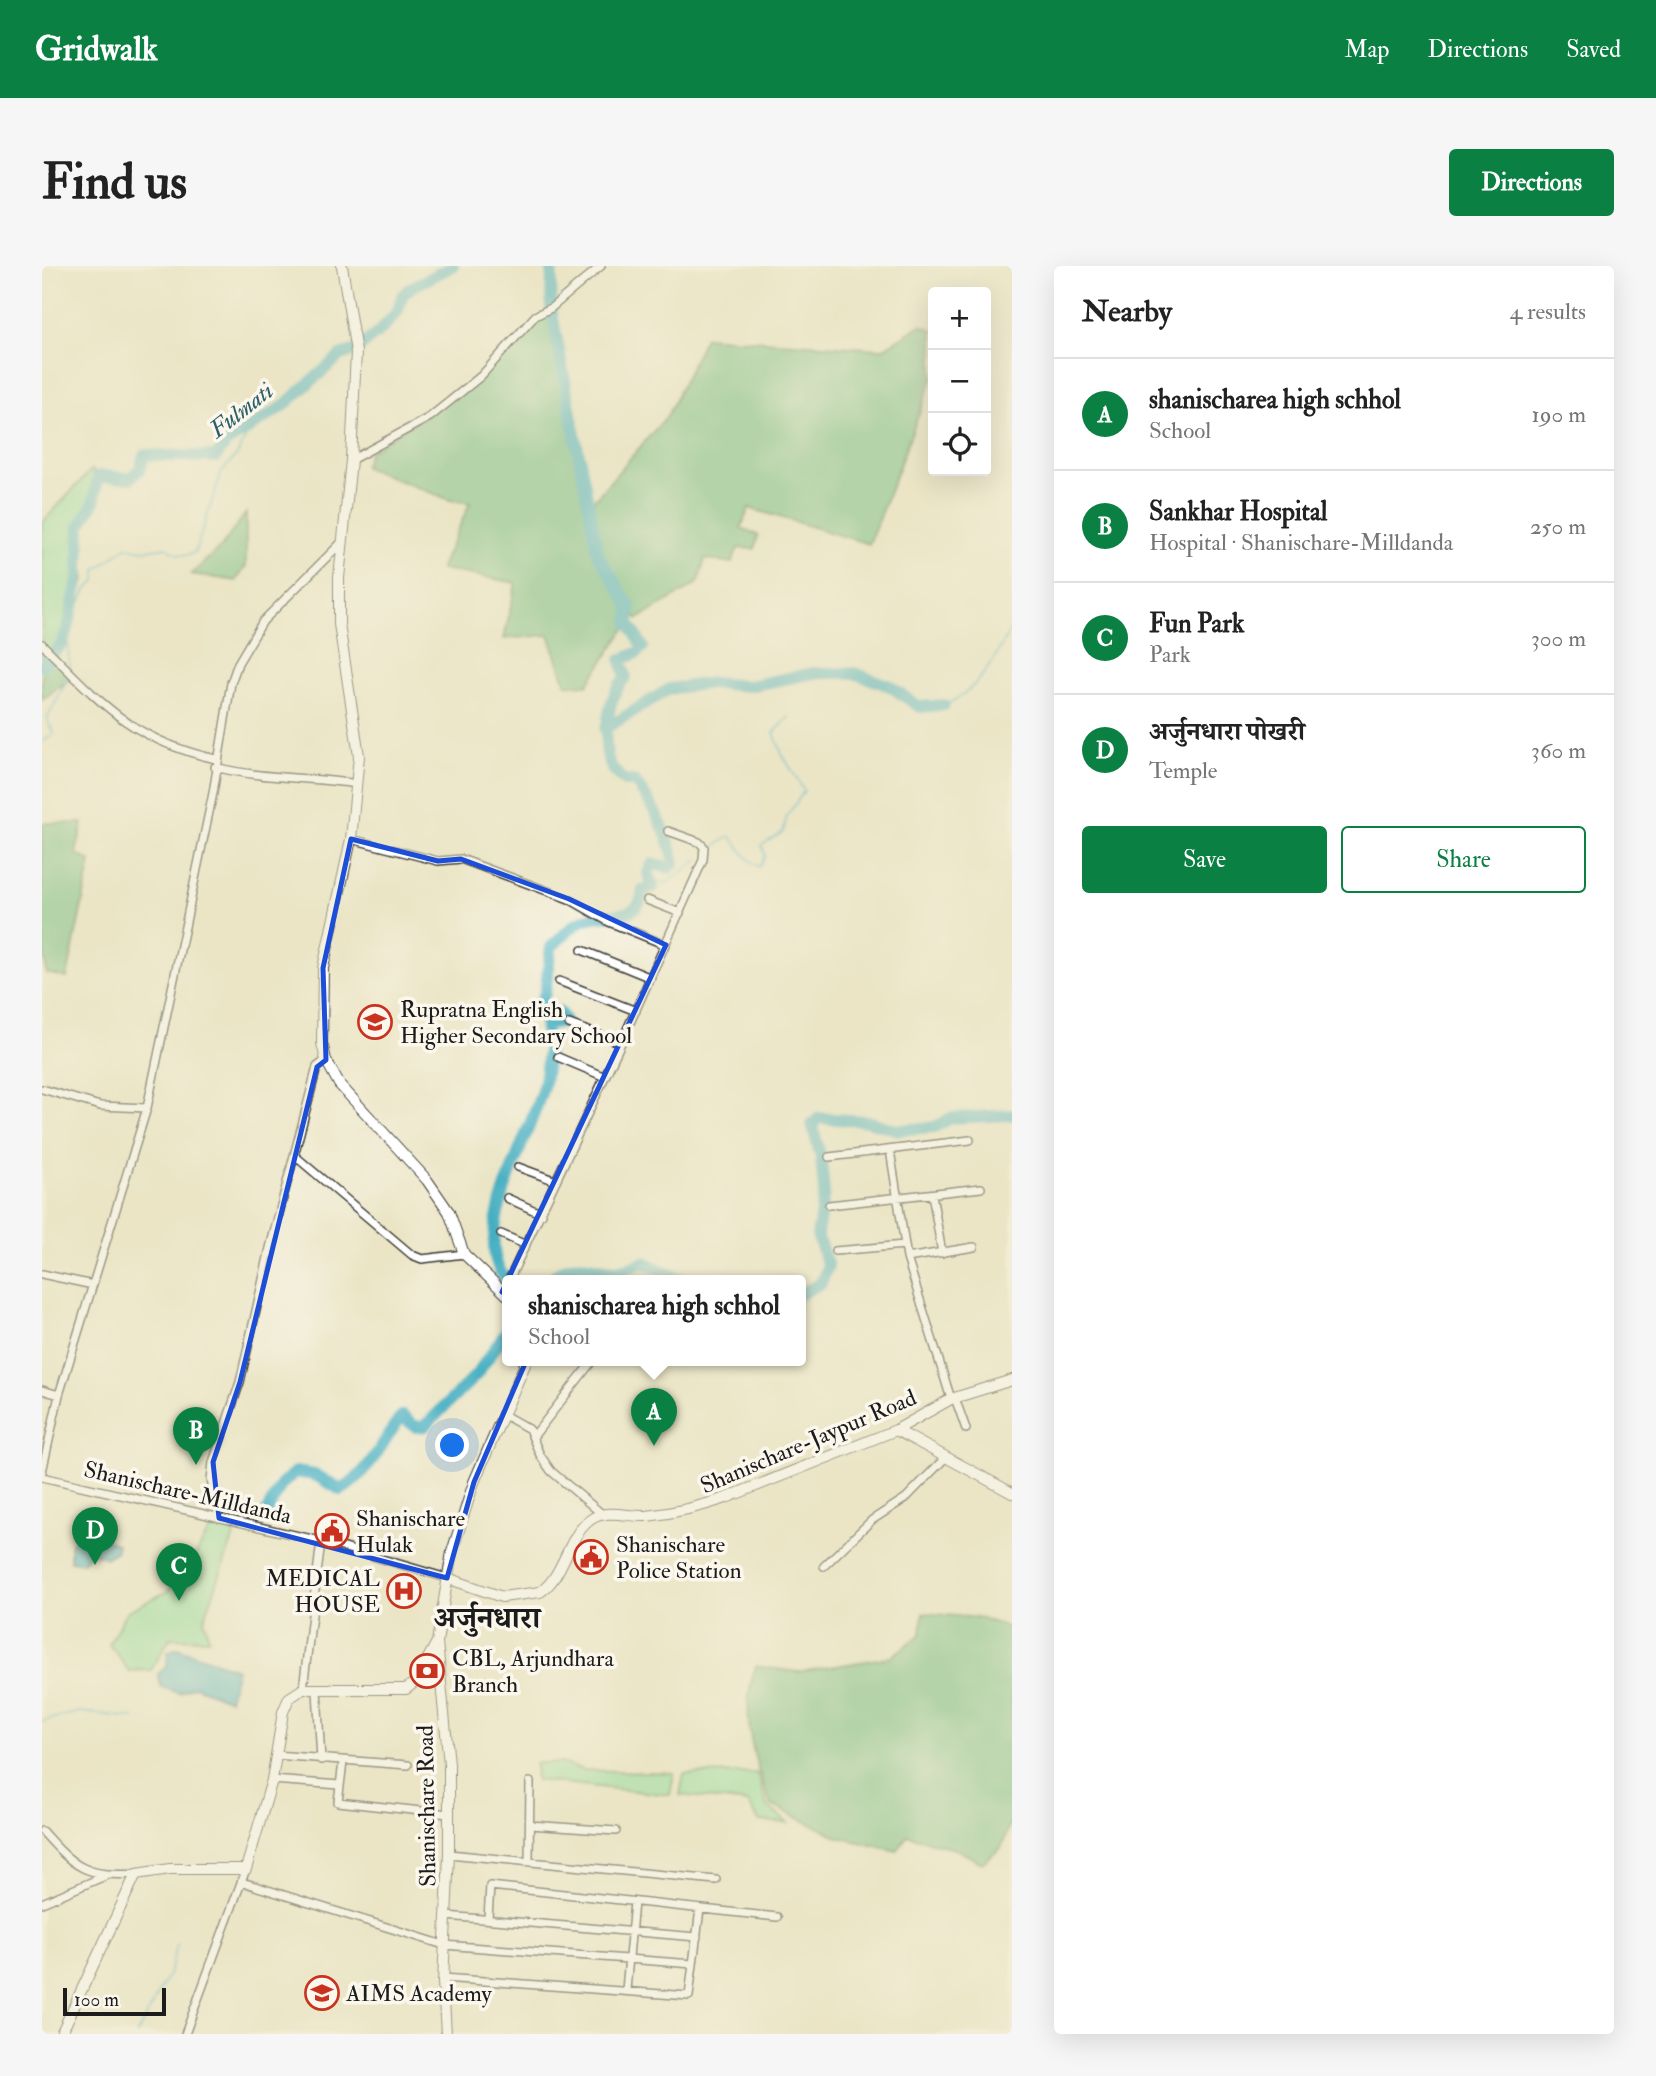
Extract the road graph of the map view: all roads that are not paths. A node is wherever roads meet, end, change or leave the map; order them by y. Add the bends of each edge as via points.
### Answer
1 (342, 266) edge
2 (601, 266) edge
3 (351, 460) junction
4 (343, 541) junction
5 (42, 644) edge
6 (215, 763) junction
7 (357, 784) junction
8 (668, 831) dead end
9 (351, 839) junction
10 (648, 900) dead end
11 (680, 913) junction
12 (666, 944) junction
13 (582, 950) dead end
14 (651, 978) junction
15 (559, 981) dead end
16 (636, 1011) junction
17 (569, 1024) dead end
18 (621, 1043) junction
19 (558, 1057) dead end
20 (326, 1060) junction
21 (605, 1077) junction
22 (42, 1089) edge
23 (147, 1108) junction
24 (970, 1140) dead end
25 (890, 1150) junction
26 (295, 1156) junction
27 (830, 1157) dead end
28 (518, 1167) dead end
29 (556, 1181) junction
30 (981, 1188) dead end
31 (932, 1195) junction
32 (507, 1198) dead end
33 (898, 1199) junction
34 (829, 1205) dead end
35 (542, 1214) junction
36 (500, 1234) dead end
37 (526, 1245) junction
38 (905, 1245) junction
39 (974, 1247) dead end
40 (835, 1251) dead end
41 (942, 1253) junction
42 (464, 1254) junction
43 (907, 1258) junction
44 (42, 1275) edge
45 (512, 1275) edge
46 (502, 1281) edge
47 (93, 1285) junction
48 (525, 1366) edge
49 (588, 1366) edge
50 (1012, 1380) edge
51 (42, 1390) edge
52 (59, 1395) junction
53 (953, 1398) junction
54 (505, 1415) junction
55 (966, 1429) dead end
56 (896, 1430) junction
57 (533, 1437) junction
58 (945, 1458) junction
59 (42, 1474) edge
60 (1012, 1493) edge
61 (603, 1514) junction
62 (219, 1518) junction
63 (321, 1541) junction
64 (824, 1566) dead end
65 (447, 1578) junction
66 (437, 1642) junction
67 (303, 1689) junction
68 (317, 1690) junction
69 (275, 1755) junction
70 (321, 1760) junction
71 (343, 1762) junction
72 (408, 1765) dead end
73 (272, 1780) junction
74 (530, 1782) dead end
75 (340, 1785) junction
76 (449, 1814) junction
77 (530, 1825) junction
78 (42, 1831) edge
79 (617, 1831) dead end
80 (449, 1854) junction
81 (529, 1860) junction
82 (246, 1870) junction
83 (136, 1874) junction
84 (105, 1876) junction
85 (716, 1880) dead end
86 (242, 1882) junction
87 (634, 1902) junction
88 (42, 1903) edge
89 (700, 1909) junction
90 (446, 1916) junction
91 (777, 1917) dead end
92 (488, 1919) junction
93 (632, 1930) junction
94 (697, 1937) junction
95 (444, 1945) junction
96 (629, 1959) junction
97 (694, 1964) junction
98 (443, 1978) junction
99 (626, 1990) junction
100 (61, 2034) edge
101 (185, 2034) edge
102 (446, 2034) edge

1 - 3 street via 357,340
2 - 3 street via 535,316 481,376 430,417
3 - 4 street
4 - 6 street via 262,621 238,663
4 - 7 street via 339,624 359,756
5 - 6 street via 116,717 146,736
6 - 7 street via 246,775
6 - 23 street via 213,793
7 - 9 street
8 - 11 street via 704,847 703,860
9 - 12 street via 438,861 461,859 569,899 609,922
9 - 20 street via 323,968
10 - 11 street
11 - 12 street
12 - 14 street
13 - 14 street
14 - 16 street
15 - 16 street
16 - 18 street
17 - 18 street
18 - 21 street
19 - 21 street
20 - 26 street via 317,1067
20 - 42 street via 339,1084 427,1180 449,1212
21 - 29 street
22 - 23 street via 100,1106
23 - 47 street
24 - 25 street
25 - 27 street
25 - 33 street
26 - 42 street via 412,1255 422,1259
26 - 62 street via 240,1382 213,1462 211,1480
28 - 29 street
29 - 35 street
30 - 31 street
31 - 33 street
31 - 41 street
32 - 35 street
33 - 34 street
33 - 38 street
35 - 37 street
36 - 37 street
37 - 45 street
38 - 40 street
38 - 43 street
39 - 41 street
41 - 43 street
42 - 46 street
43 - 53 street
44 - 47 street
47 - 52 street
48 - 54 street, Shanischare Road
49 - 57 street
50 - 53 street, Shanischare-Jaypur Road
51 - 52 street
52 - 59 street
53 - 55 street
53 - 56 street, Shanischare-Jaypur Road
54 - 57 street via 524,1425
54 - 65 street, Shanischare Road via 474,1482
56 - 58 street
56 - 61 street, Shanischare-Jaypur Road via 700,1507 645,1516
57 - 61 street via 551,1471
58 - 60 street
58 - 64 street via 906,1498 872,1520
59 - 62 street, Shanischare-Milldanda
61 - 65 street via 582,1528 540,1592 502,1597
62 - 63 street, Shanischare-Milldanda
63 - 65 street, Shanischare-Milldanda
63 - 67 street
65 - 66 street, Shanischare Road
66 - 68 street via 407,1689
66 - 76 street, Shanischare Road
67 - 68 street
67 - 69 street via 289,1698 283,1712
68 - 70 street
69 - 70 street
69 - 73 street
70 - 71 street
71 - 72 street
71 - 75 street
73 - 75 street
73 - 82 street
74 - 77 street
75 - 76 street via 338,1802
76 - 80 street, Shanischare Road
77 - 79 street
77 - 81 street
78 - 84 street via 86,1872
80 - 81 street
80 - 90 street, Shanischare Road
81 - 85 street
82 - 83 street via 170,1869
82 - 86 street
83 - 84 street
83 - 100 street
84 - 88 street
86 - 95 street
86 - 101 street
87 - 89 street
87 - 92 street via 490,1886
87 - 93 street
89 - 91 street
89 - 94 street
90 - 92 street
90 - 95 street, Shanischare Road
92 - 93 street
93 - 94 street
93 - 96 street
94 - 97 street
95 - 96 street
95 - 98 street, Shanischare Road
96 - 97 street
96 - 99 street
97 - 99 street via 689,1996
98 - 99 street
98 - 102 street, Shanischare Road

